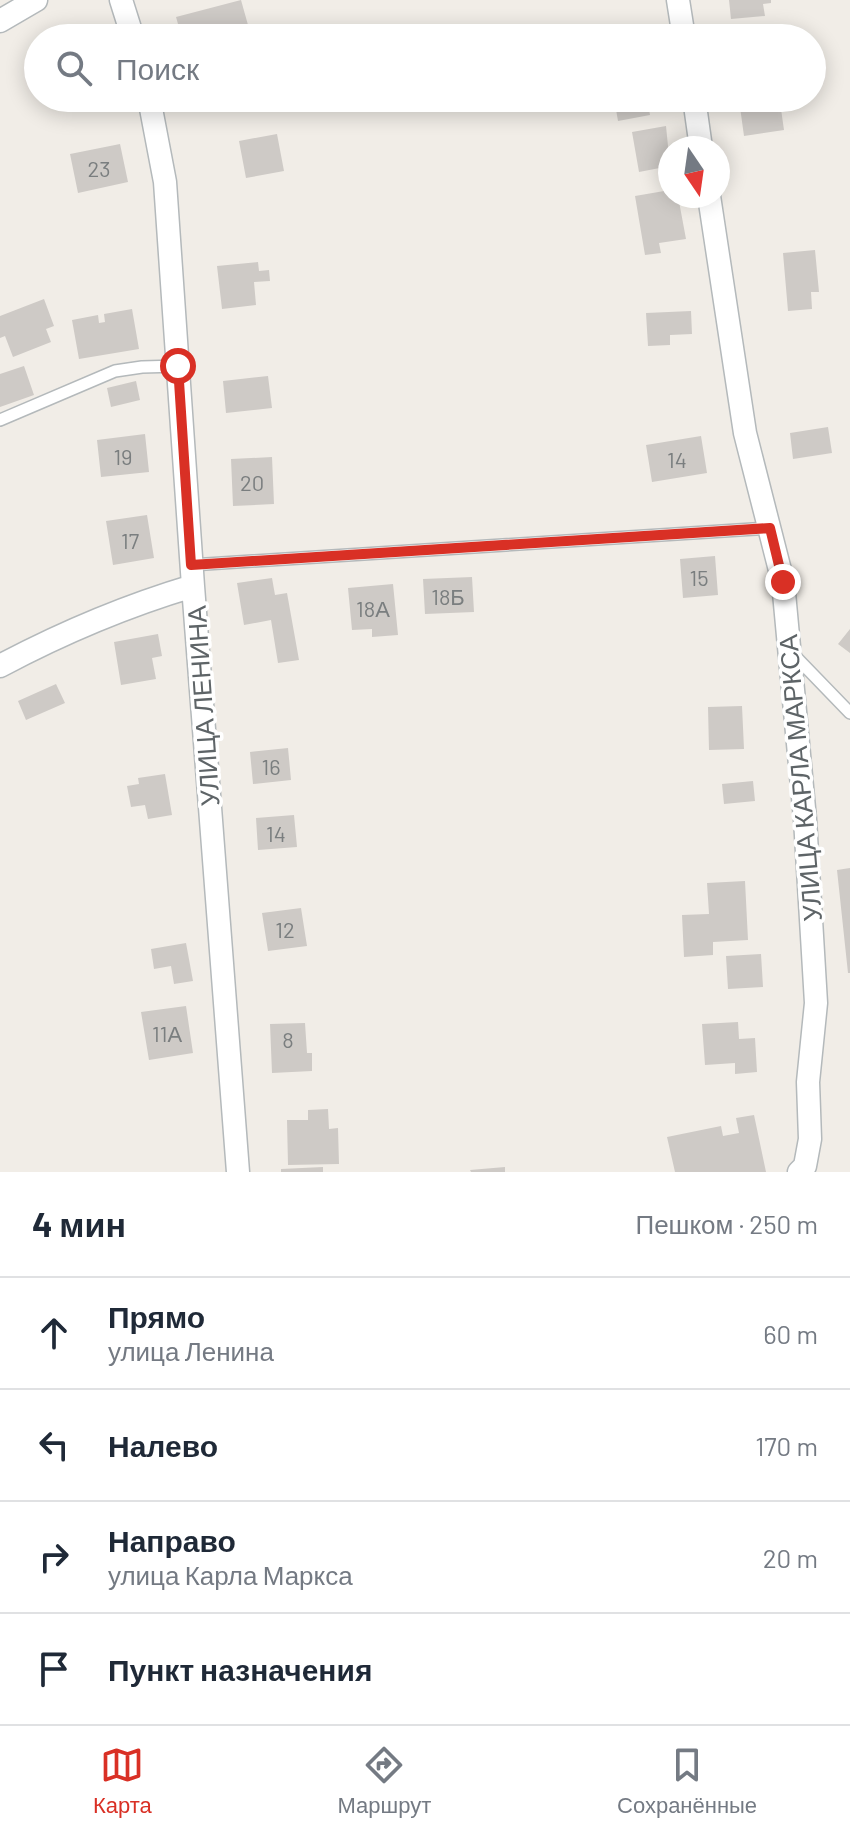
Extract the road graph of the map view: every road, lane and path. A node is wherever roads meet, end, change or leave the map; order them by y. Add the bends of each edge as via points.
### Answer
1 (36, 0) edge
2 (121, 0) edge
3 (678, 0) edge
4 (0, 21) edge
5 (129, 24) edge
6 (682, 24) edge
7 (152, 112) edge
8 (696, 112) edge
9 (699, 136) edge
10 (711, 208) edge
11 (178, 366) junction
12 (0, 420) edge
13 (770, 528) junction
14 (192, 576) junction
15 (788, 649) junction
16 (0, 666) edge
17 (850, 713) edge
18 (238, 1172) edge
19 (799, 1172) edge

1 - 4 street
2 - 5 street
3 - 6 street
7 - 11 street, УЛИЦА ЛЕНИНА via 165,182
8 - 9 street
10 - 13 street, УЛИЦА КАРЛА МАРКСА via 745,433
11 - 12 lane via 115,371
11 - 14 street, УЛИЦА ЛЕНИНА
13 - 14 lane
13 - 15 street, УЛИЦА КАРЛА МАРКСА via 783,582
14 - 16 street
14 - 18 street, УЛИЦА ЛЕНИНА
15 - 17 lane
15 - 19 street, УЛИЦА КАРЛА МАРКСА via 816,1003 808,1082 810,1139

